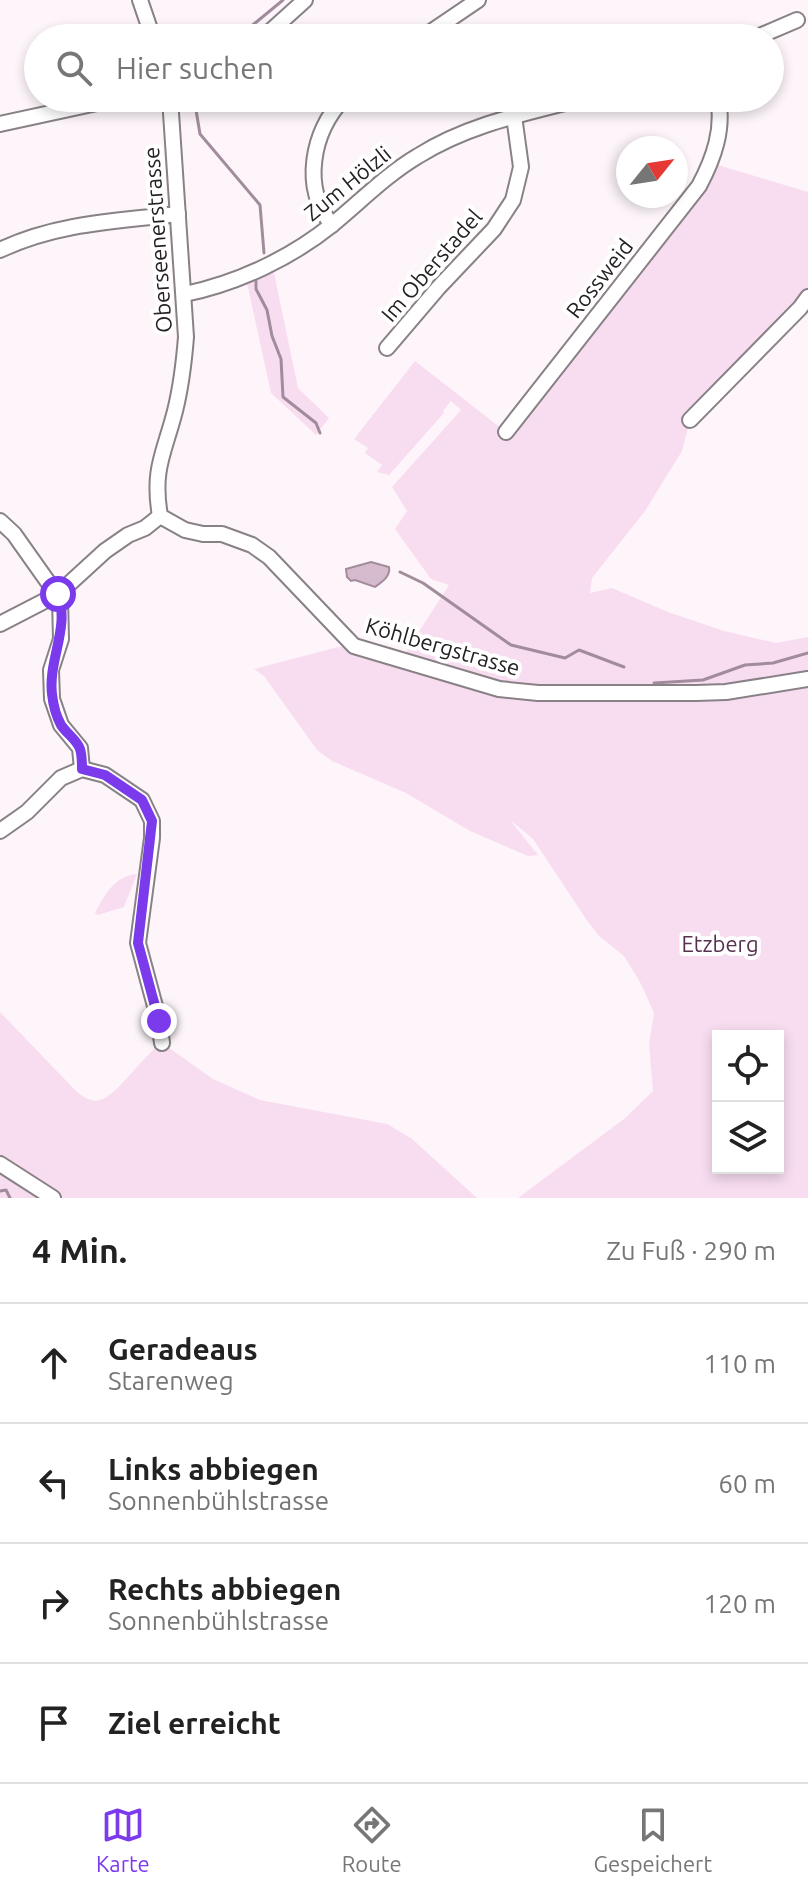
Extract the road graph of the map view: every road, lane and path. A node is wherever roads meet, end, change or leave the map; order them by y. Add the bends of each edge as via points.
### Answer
1 (305, 0) edge
2 (478, 0) edge
3 (142, 1) edge
4 (797, 20) dead end
5 (149, 24) edge
6 (278, 24) edge
7 (443, 24) edge
8 (784, 26) edge
9 (55, 112) edge
10 (171, 112) edge
11 (331, 112) edge
12 (530, 112) edge
13 (720, 112) edge
14 (514, 116) junction
15 (0, 124) edge
16 (178, 214) junction
17 (332, 225) junction
18 (0, 250) edge
19 (185, 294) junction
20 (808, 297) edge
21 (387, 348) dead end
22 (690, 420) dead end
23 (506, 432) dead end
24 (160, 516) junction
25 (0, 521) edge
26 (58, 594) junction
27 (0, 624) edge
28 (808, 679) edge
29 (82, 769) junction
30 (0, 831) edge
31 (162, 1043) dead end
32 (0, 1164) edge
33 (53, 1198) edge

1 - 6 street
2 - 7 street
3 - 5 street
4 - 8 street
9 - 15 street
10 - 16 street, Oberseenerstrasse
11 - 17 street via 314,159 314,186 321,212
12 - 14 street, Zum Hölzli
13 - 23 street, Rossweid via 718,140 699,186
14 - 17 street, Zum Hölzli via 420,154
14 - 21 street, Im Oberstadel via 521,167 513,200 494,229
16 - 18 street via 78,225
16 - 19 street, Oberseenerstrasse
17 - 19 street, Zum Hölzli via 272,263
19 - 24 street, Oberseenerstrasse via 183,374 157,470
20 - 22 street
24 - 26 street via 105,551
24 - 28 street, Köhlbergstrasse via 185,530 222,534 252,545 354,646 499,689 696,693
25 - 26 street
26 - 27 street
26 - 29 street via 61,639 51,670 52,699 61,725 80,748
29 - 30 street via 61,778
29 - 31 street via 105,775 142,800 152,821 138,943
32 - 33 street

